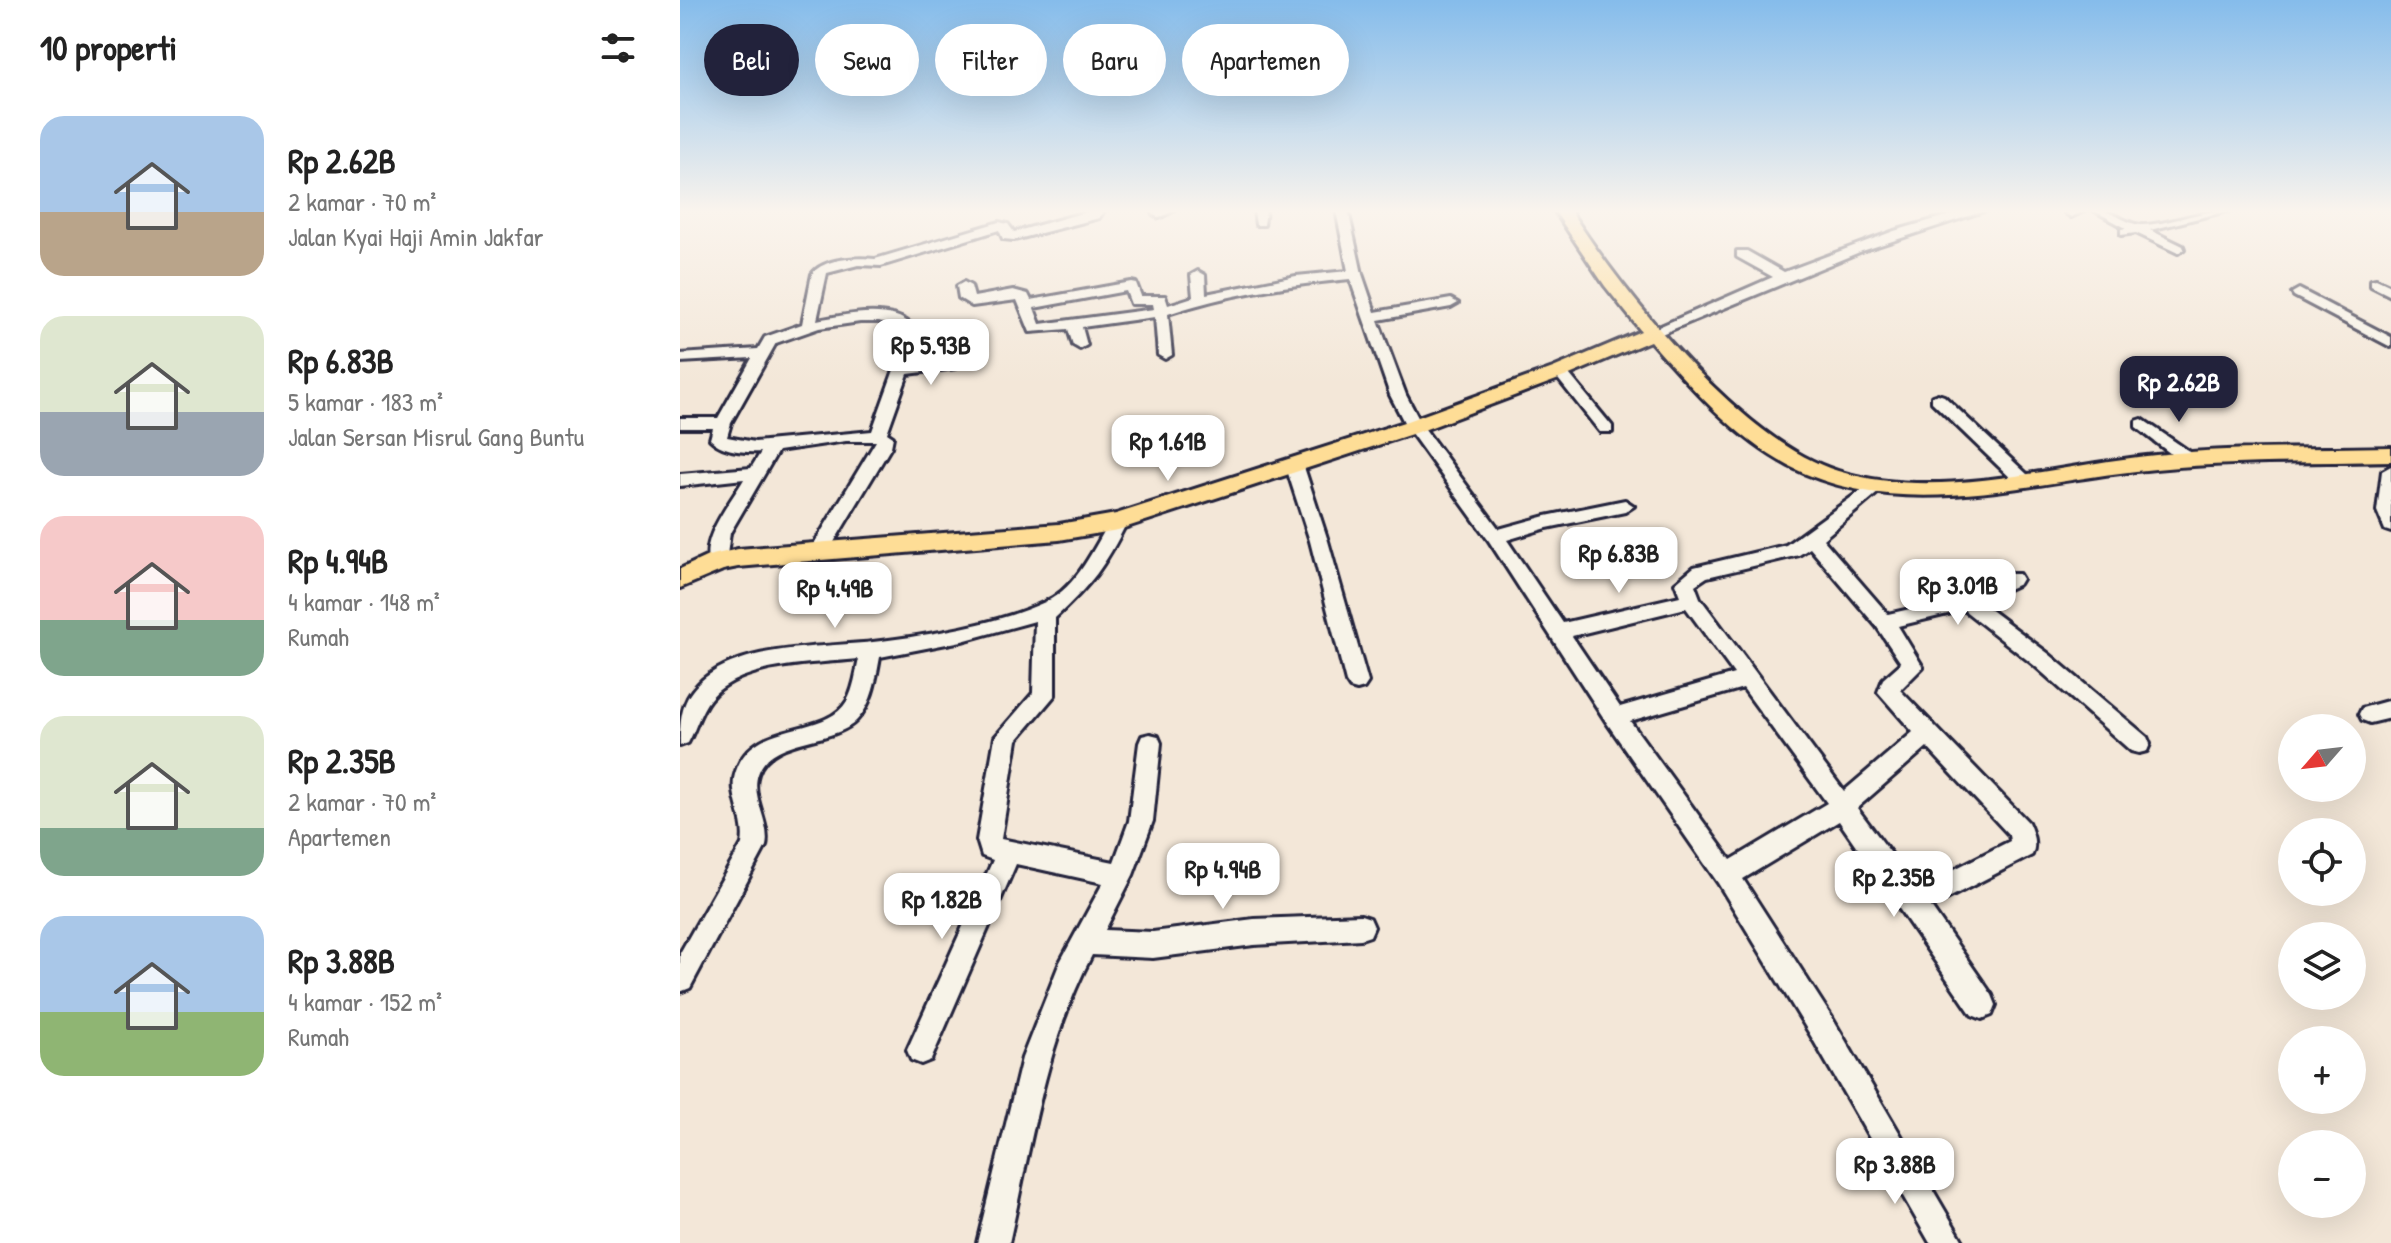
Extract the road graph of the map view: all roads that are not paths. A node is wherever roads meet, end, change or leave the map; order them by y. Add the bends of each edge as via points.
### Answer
1 (830, 268) edge
2 (1354, 268) edge
3 (1601, 268) edge
4 (1767, 268) edge
5 (1813, 268) edge
6 (1084, 274) dead end
7 (1355, 274) junction
8 (1198, 275) dead end
9 (1785, 278) junction
10 (2376, 283) dead end
11 (964, 286) dead end
12 (2391, 292) edge
13 (2299, 293) dead end
14 (1088, 294) junction
15 (1200, 299) junction
16 (1451, 303) dead end
17 (1027, 305) junction
18 (1161, 312) junction
19 (1370, 317) junction
20 (1090, 321) junction
21 (1074, 324) junction
22 (809, 327) junction
23 (1654, 332) junction
24 (2391, 343) edge
25 (1080, 345) dead end
26 (761, 353) junction
27 (1165, 355) dead end
28 (680, 358) edge
29 (955, 363) dead end
30 (900, 371) junction
31 (1560, 372) junction
32 (1938, 399) dead end
33 (680, 423) edge
34 (723, 423) junction
35 (2142, 424) dead end
36 (1414, 426) junction
37 (1606, 429) dead end
38 (878, 435) junction
39 (772, 447) junction
40 (2391, 454) edge
41 (2190, 460) junction
42 (1295, 467) junction
43 (2391, 471) edge
44 (755, 473) junction
45 (680, 480) edge
46 (2023, 480) junction
47 (1874, 487) junction
48 (1625, 506) dead end
49 (1118, 522) junction
50 (2391, 526) edge
51 (1495, 537) junction
52 (1812, 538) junction
53 (818, 552) junction
54 (717, 562) junction
55 (680, 579) edge
56 (2012, 579) dead end
57 (1691, 600) junction
58 (1966, 601) junction
59 (1050, 608) junction
60 (1884, 622) junction
61 (1558, 632) junction
62 (871, 650) junction
63 (1748, 678) junction
64 (1357, 682) dead end
65 (1615, 717) junction
66 (1926, 734) junction
67 (681, 735) edge
68 (1150, 743) dead end
69 (2139, 744) dead end
70 (1843, 806) junction
71 (1009, 852) junction
72 (1121, 875) junction
73 (1727, 875) junction
74 (1913, 903) junction
75 (1361, 927) dead end
76 (1085, 942) junction
77 (680, 979) edge
78 (1982, 1005) dead end
79 (921, 1050) dead end
80 (993, 1243) edge
81 (1948, 1243) edge

1 - 22 street via 819,274
2 - 7 street
3 - 23 main road
4 - 9 street
5 - 9 street
6 - 14 street
7 - 15 street
7 - 19 street
8 - 15 street
9 - 23 street
10 - 12 street
11 - 17 street via 967,301 1013,294
13 - 24 street
14 - 17 street
14 - 18 street via 1131,286 1136,301 1160,299
14 - 20 street
15 - 18 street
16 - 19 street
17 - 21 street via 1035,329
18 - 20 street
18 - 27 street
19 - 36 street
20 - 21 street
21 - 25 street
22 - 26 street via 781,334
22 - 30 street via 876,317 899,319 907,333
23 - 31 main road
23 - 47 main road via 1771,447 1828,476
26 - 28 street
26 - 34 street
29 - 30 street
30 - 38 street
31 - 36 main road
31 - 37 street
32 - 46 street
33 - 34 street
34 - 39 street via 718,439 726,444
35 - 41 street
36 - 42 main road
36 - 51 street
38 - 39 street
38 - 53 street via 887,439 883,447
39 - 44 street
40 - 41 main road
41 - 46 main road
42 - 49 main road
42 - 64 street
43 - 50 street via 2386,511
44 - 45 street
44 - 54 street via 721,533
46 - 47 main road
47 - 52 street
48 - 51 street
49 - 53 main road via 1059,532
49 - 59 street via 1085,578
51 - 61 street
52 - 57 street via 1779,554 1690,577 1685,583
52 - 60 street
53 - 54 main road
54 - 55 main road
56 - 58 street
57 - 61 street
57 - 63 street
58 - 60 street
58 - 69 street
59 - 62 street via 989,627
59 - 71 street via 1043,622 1044,695 1006,737 990,829 991,848
60 - 66 street via 1913,667 1889,692
61 - 65 street
62 - 67 street via 792,654 725,678 703,692
62 - 77 street via 849,713 769,746 747,769 744,785 757,837
63 - 65 street
63 - 70 street
65 - 73 street
66 - 70 street
66 - 74 street via 2024,840 2023,847
68 - 72 street via 1141,821
70 - 73 street
70 - 74 street
71 - 72 street
71 - 79 street
72 - 76 street
73 - 81 street
74 - 78 street
75 - 76 street via 1254,932 1153,945
76 - 80 street via 1036,1058

